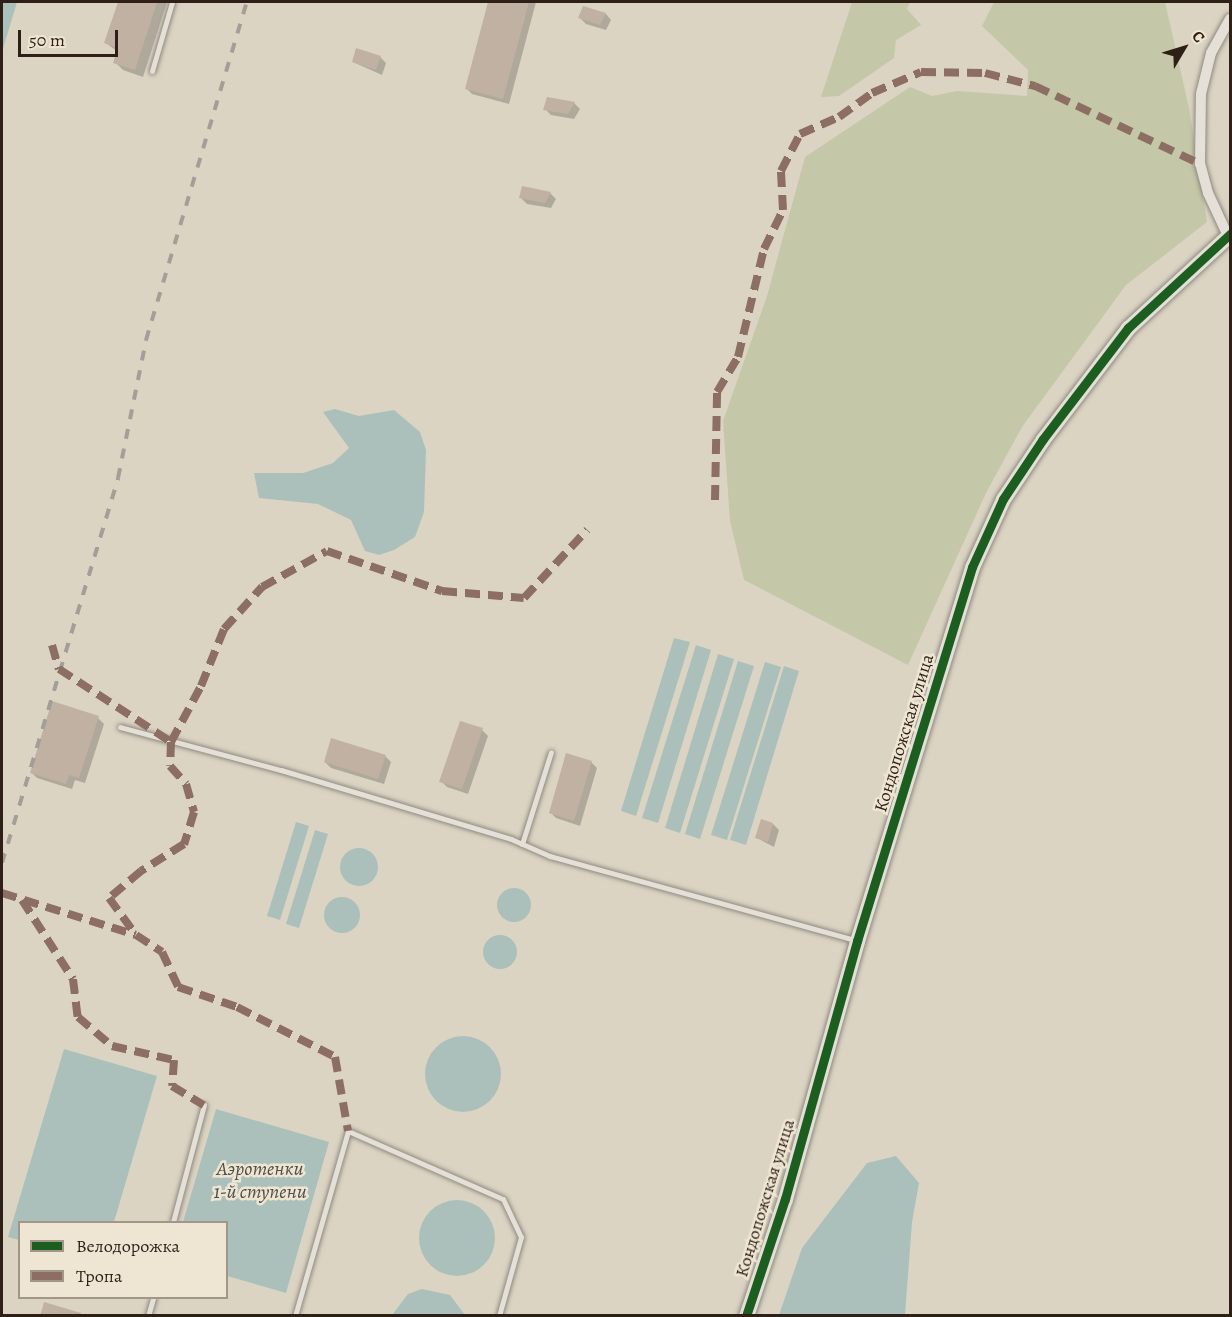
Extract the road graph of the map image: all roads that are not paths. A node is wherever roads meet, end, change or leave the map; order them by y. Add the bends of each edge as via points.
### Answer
1 (172, 2) edge
2 (1230, 19) edge
3 (152, 71) dead end
4 (1229, 235) edge
5 (120, 728) dead end
6 (551, 752) dead end
7 (522, 844) junction
8 (857, 941) junction
9 (204, 1105) dead end
10 (173, 1221) edge
11 (153, 1299) edge
12 (148, 1316) edge
13 (295, 1316) edge
14 (499, 1316) edge
15 (746, 1316) edge

1 - 3 lane
2 - 4 street via 1211,53 1201,94 1200,152 1208,193
4 - 8 street, Кондопожская улица via 1128,328 1043,439 1003,499 972,567
5 - 7 lane via 281,770
6 - 7 lane
7 - 8 lane via 550,856
8 - 15 street, Кондопожская улица via 785,1199
9 - 10 lane
11 - 12 lane
13 - 14 lane via 348,1131 503,1199 521,1237

